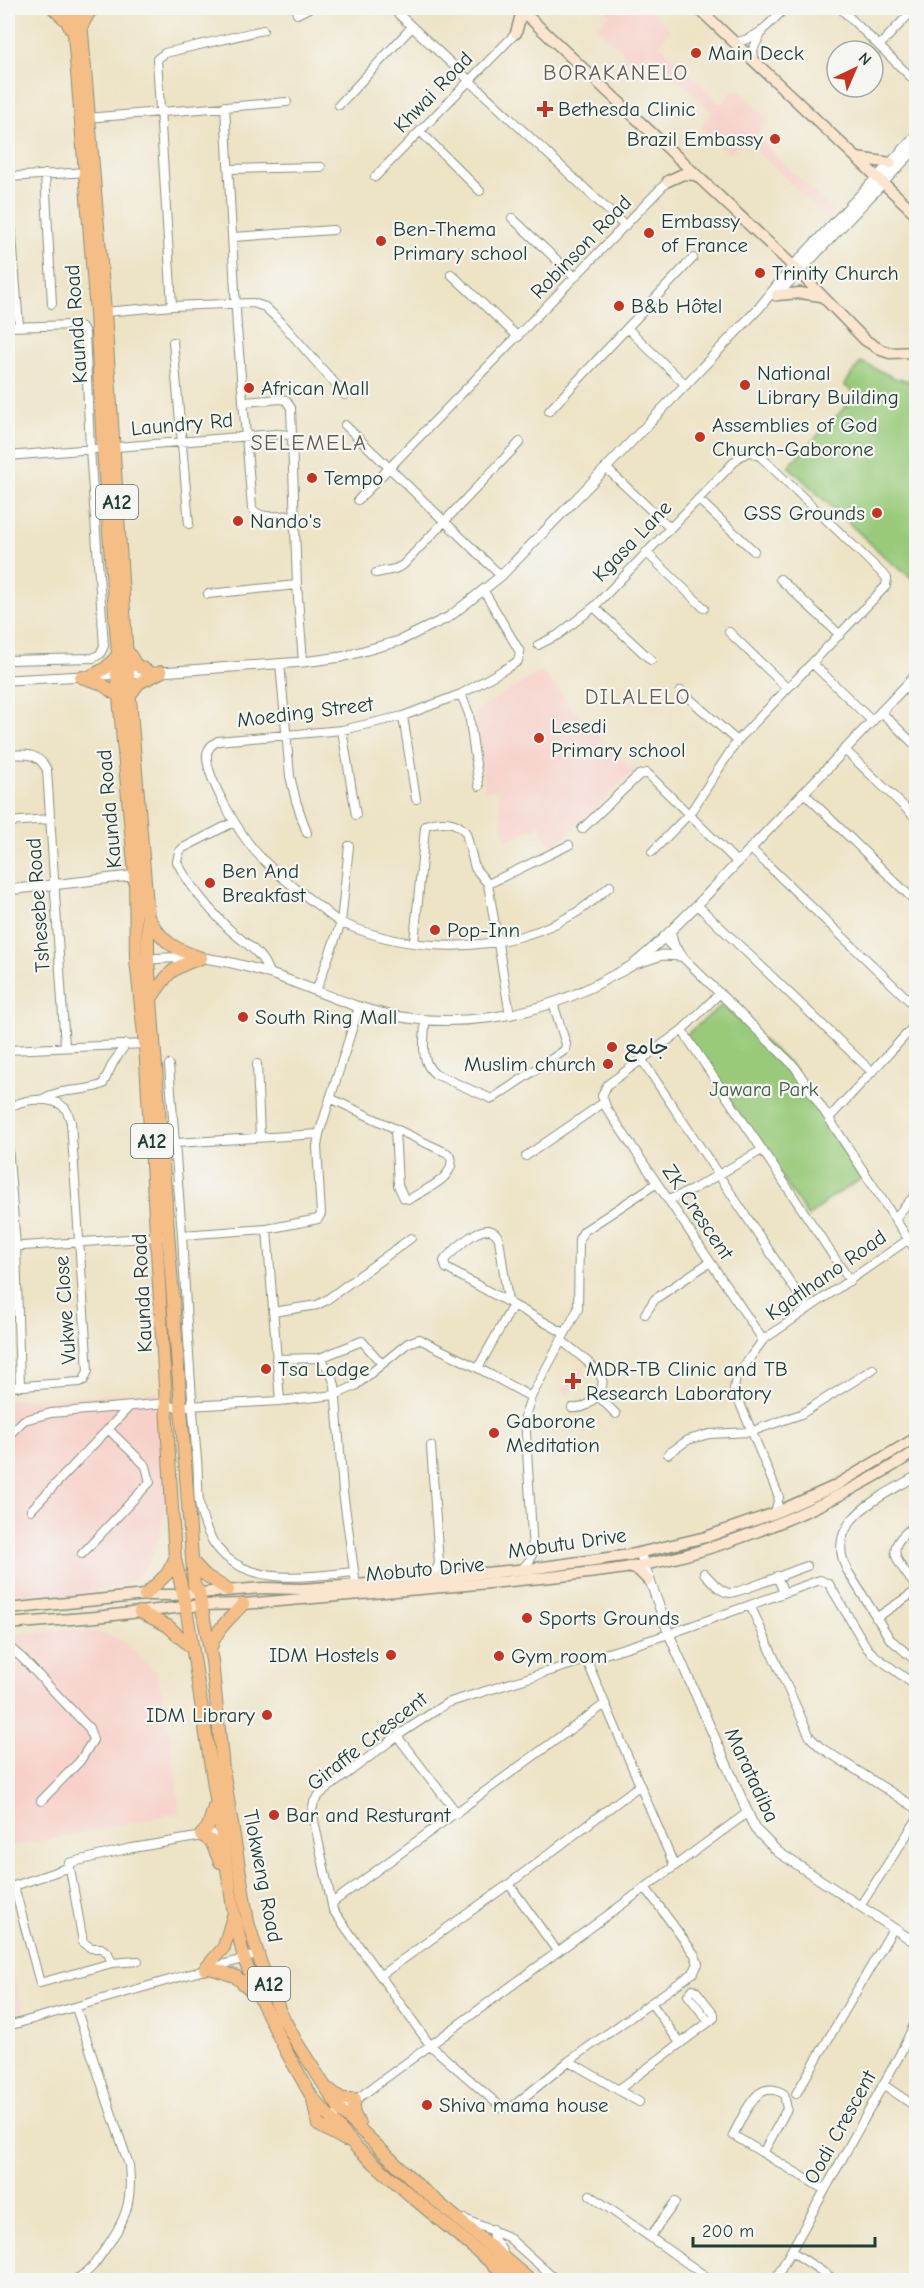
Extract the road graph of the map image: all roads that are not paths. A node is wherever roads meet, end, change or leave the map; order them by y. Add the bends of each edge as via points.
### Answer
1 (53, 8) edge
2 (69, 8) edge
3 (80, 8) edge
4 (96, 8) edge
5 (309, 8) edge
6 (392, 8) edge
7 (698, 8) edge
8 (785, 8) edge
9 (840, 8) edge
10 (915, 8) edge
11 (520, 9) edge
12 (297, 14) dead end
13 (538, 26) junction
14 (412, 27) junction
15 (77, 30) junction
16 (263, 30) dead end
17 (763, 30) junction
18 (516, 33) junction
19 (872, 39) edge
20 (885, 40) edge
21 (735, 42) junction
22 (885, 52) edge
23 (754, 60) junction
24 (470, 79) junction
25 (916, 82) edge
26 (287, 102) dead end
27 (339, 105) dead end
28 (225, 106) junction
29 (159, 112) junction
30 (85, 118) junction
31 (420, 131) junction
32 (916, 136) edge
33 (916, 148) edge
34 (676, 157) junction
35 (857, 158) junction
36 (891, 163) junction
37 (321, 167) dead end
38 (229, 169) junction
39 (90, 171) junction
40 (45, 174) junction
41 (696, 176) junction
42 (8, 177) edge
43 (375, 177) dead end
44 (880, 181) junction
45 (668, 182) junction
46 (8, 186) edge
47 (480, 191) dead end
48 (916, 214) edge
49 (512, 218) dead end
50 (625, 226) junction
51 (333, 230) dead end
52 (233, 237) junction
53 (9, 246) edge
54 (693, 258) dead end
55 (796, 270) junction
56 (451, 274) dead end
57 (576, 277) junction
58 (777, 295) junction
59 (821, 296) junction
60 (236, 302) junction
61 (52, 304) dead end
62 (172, 306) junction
63 (759, 308) junction
64 (105, 312) junction
65 (19, 326) junction
66 (8, 327) edge
67 (627, 328) junction
68 (518, 337) junction
69 (173, 342) dead end
70 (916, 352) edge
71 (686, 385) junction
72 (345, 395) dead end
73 (243, 402) junction
74 (549, 411) dead end
75 (345, 425) dead end
76 (291, 435) junction
77 (245, 437) junction
78 (520, 442) dead end
79 (181, 443) junction
80 (102, 448) junction
81 (8, 456) edge
82 (389, 468) junction
83 (606, 468) junction
84 (698, 499) junction
85 (358, 500) dead end
86 (295, 515) junction
87 (444, 522) junction
88 (189, 524) dead end
89 (670, 528) junction
90 (754, 551) dead end
91 (646, 552) junction
92 (376, 573) dead end
93 (501, 576) junction
94 (780, 579) dead end
95 (297, 585) junction
96 (484, 591) junction
97 (208, 594) dead end
98 (594, 607) junction
99 (704, 608) dead end
100 (729, 632) dead end
101 (840, 635) junction
102 (538, 645) dead end
103 (123, 653) junction
104 (8, 660) edge
105 (651, 660) dead end
106 (303, 662) junction
107 (280, 663) junction
108 (812, 663) junction
109 (155, 672) junction
110 (122, 674) junction
111 (916, 675) edge
112 (86, 677) junction
113 (8, 680) edge
114 (787, 688) junction
115 (681, 691) dead end
116 (461, 694) junction
117 (124, 695) junction
118 (881, 712) junction
119 (403, 716) junction
120 (872, 721) junction
121 (342, 730) junction
122 (286, 736) junction
123 (737, 741) junction
124 (916, 746) edge
125 (844, 749) junction
126 (8, 755) edge
127 (480, 786) dead end
128 (804, 793) junction
129 (416, 799) dead end
130 (690, 813) junction
131 (356, 815) dead end
132 (50, 819) junction
133 (916, 819) edge
134 (8, 822) edge
135 (234, 822) junction
136 (582, 829) dead end
137 (307, 833) dead end
138 (569, 845) dead end
139 (349, 846) dead end
140 (750, 848) junction
141 (652, 852) dead end
142 (737, 862) junction
143 (139, 875) junction
144 (488, 884) junction
145 (55, 886) junction
146 (610, 886) dead end
147 (8, 890) edge
148 (916, 902) edge
149 (697, 905) junction
150 (148, 918) junction
151 (341, 923) junction
152 (670, 931) junction
153 (663, 938) junction
154 (414, 942) junction
155 (498, 942) junction
156 (682, 956) junction
157 (201, 958) junction
158 (142, 960) junction
159 (633, 965) junction
160 (269, 974) junction
161 (316, 991) junction
162 (720, 993) junction
163 (152, 997) junction
164 (554, 1003) junction
165 (359, 1007) junction
166 (916, 1007) edge
167 (510, 1015) junction
168 (425, 1020) junction
169 (916, 1024) edge
170 (682, 1030) junction
171 (126, 1044) junction
172 (145, 1044) junction
173 (65, 1047) junction
174 (8, 1050) edge
175 (642, 1060) junction
176 (257, 1064) dead end
177 (169, 1065) dead end
178 (872, 1072) junction
179 (330, 1098) junction
180 (41, 1100) junction
181 (603, 1103) junction
182 (8, 1109) edge
183 (830, 1117) junction
184 (395, 1129) junction
185 (319, 1134) junction
186 (260, 1137) junction
187 (176, 1143) junction
188 (8, 1145) edge
189 (762, 1150) junction
190 (526, 1156) dead end
191 (717, 1174) junction
192 (657, 1183) junction
193 (916, 1194) edge
194 (668, 1200) junction
195 (895, 1218) junction
196 (267, 1229) junction
197 (182, 1235) junction
198 (163, 1237) junction
199 (411, 1238) dead end
200 (909, 1239) junction
201 (78, 1242) junction
202 (12, 1246) edge
203 (916, 1251) edge
204 (710, 1262) junction
205 (850, 1281) junction
206 (511, 1303) junction
207 (807, 1309) junction
208 (273, 1312) junction
209 (645, 1314) dead end
210 (563, 1336) junction
211 (763, 1340) junction
212 (320, 1358) junction
213 (276, 1359) junction
214 (382, 1364) junction
215 (478, 1368) junction
216 (873, 1369) dead end
217 (20, 1386) junction
218 (8, 1387) edge
219 (335, 1395) junction
220 (597, 1395) junction
221 (531, 1397) junction
222 (280, 1401) junction
223 (177, 1406) junction
224 (129, 1407) junction
225 (572, 1408) dead end
226 (616, 1414) dead end
227 (108, 1430) junction
228 (750, 1432) junction
229 (8, 1436) edge
230 (916, 1438) edge
231 (431, 1446) dead end
232 (916, 1451) edge
233 (668, 1454) dead end
234 (916, 1476) edge
235 (779, 1497) junction
236 (794, 1505) junction
237 (31, 1510) dead end
238 (776, 1513) junction
239 (916, 1525) edge
240 (532, 1552) junction
241 (640, 1553) junction
242 (82, 1554) dead end
243 (175, 1559) junction
244 (660, 1561) junction
245 (192, 1562) junction
246 (439, 1564) junction
247 (644, 1564) junction
248 (807, 1566) dead end
249 (544, 1567) junction
250 (629, 1567) junction
251 (521, 1570) junction
252 (354, 1572) junction
253 (704, 1572) dead end
254 (451, 1576) junction
255 (777, 1576) junction
256 (432, 1578) junction
257 (648, 1580) junction
258 (356, 1585) junction
259 (916, 1589) edge
260 (228, 1590) junction
261 (199, 1592) junction
262 (784, 1593) junction
263 (182, 1594) junction
264 (145, 1595) junction
265 (243, 1604) junction
266 (201, 1605) junction
267 (750, 1605) junction
268 (186, 1607) junction
269 (8, 1609) edge
270 (140, 1612) junction
271 (876, 1618) junction
272 (8, 1624) edge
273 (669, 1634) junction
274 (8, 1646) edge
275 (191, 1647) junction
276 (212, 1661) junction
277 (587, 1661) junction
278 (916, 1661) edge
279 (916, 1686) edge
280 (605, 1704) junction
281 (397, 1736) junction
282 (640, 1785) junction
283 (41, 1801) dead end
284 (216, 1803) junction
285 (916, 1808) edge
286 (457, 1813) junction
287 (747, 1813) junction
288 (916, 1821) edge
289 (227, 1831) junction
290 (201, 1835) junction
291 (675, 1865) junction
292 (225, 1866) junction
293 (70, 1867) junction
294 (509, 1884) junction
295 (645, 1887) junction
296 (332, 1903) junction
297 (860, 1906) junction
298 (234, 1914) junction
299 (894, 1929) junction
300 (916, 1943) edge
301 (557, 1951) junction
302 (257, 1955) junction
303 (244, 1959) junction
304 (138, 1961) dead end
305 (112, 1963) junction
306 (208, 1969) junction
307 (381, 1975) junction
308 (259, 1996) junction
309 (651, 2003) junction
310 (76, 2008) junction
311 (916, 2021) edge
312 (709, 2022) dead end
313 (8, 2026) edge
314 (680, 2043) junction
315 (430, 2045) junction
316 (569, 2061) junction
317 (316, 2075) junction
318 (884, 2085) junction
319 (618, 2090) junction
320 (796, 2094) dead end
321 (312, 2097) junction
322 (355, 2099) junction
323 (639, 2102) dead end
324 (916, 2107) edge
325 (336, 2115) junction
326 (371, 2142) junction
327 (357, 2147) junction
328 (763, 2153) junction
329 (825, 2190) junction
330 (590, 2195) dead end
331 (675, 2202) dead end
332 (444, 2208) junction
333 (492, 2229) junction
334 (650, 2237) junction
335 (791, 2251) junction
336 (916, 2273) edge
337 (83, 2279) edge
338 (528, 2279) edge
339 (512, 2280) edge
340 (556, 2280) edge
341 (711, 2280) edge
342 (775, 2280) edge
343 (835, 2280) edge
344 (912, 2280) edge

1 - 15 main road
2 - 15 main road, Kaunda Road / A12
3 - 15 main road, Kaunda Road / A12
4 - 15 main road
5 - 12 street
6 - 14 street
7 - 21 main road
8 - 17 street
9 - 19 street
10 - 20 street
11 - 13 main road
11 - 18 main road
13 - 18 main road
13 - 34 main road
14 - 24 street
14 - 27 street
15 - 30 main road, Kaunda Road / A12
16 - 29 street via 160,56 156,63
17 - 21 street via 750,39
17 - 23 street via 754,45
18 - 24 street, Khwai Road
21 - 23 main road
22 - 25 street
23 - 35 main road
24 - 31 street, Khwai Road
24 - 50 street
26 - 28 street
28 - 29 street
28 - 38 street
29 - 30 street
29 - 62 street
30 - 39 main road, Kaunda Road / A12
31 - 43 street, Khwai Road
31 - 47 street
32 - 36 street
33 - 44 street
34 - 41 main road
34 - 45 main road
35 - 36 main road
35 - 44 main road
36 - 44 street
37 - 38 street
38 - 52 street
39 - 40 street
39 - 64 main road, Kaunda Road / A12
39 - 80 main road, Kaunda Road / A12
40 - 42 street
40 - 61 street
41 - 45 main road via 682,174
41 - 55 main road
44 - 48 main road
44 - 55 street
45 - 50 street, Robinson Road
46 - 53 street
49 - 57 street
50 - 57 street, Robinson Road
51 - 52 street
52 - 60 street
53 - 65 street
54 - 67 street
55 - 58 street
55 - 59 main road
55 - 63 street
56 - 68 street
57 - 68 street, Robinson Road
58 - 59 main road
58 - 63 street
59 - 70 main road via 873,346 890,353
60 - 62 street
60 - 72 street via 259,304 271,312
60 - 73 street
62 - 64 street
63 - 71 street
64 - 80 main road, Kaunda Road / A12
65 - 66 street
65 - 80 street via 75,325 84,330
67 - 71 street
67 - 74 street
68 - 82 street, Robinson Road
69 - 79 street
71 - 83 street
73 - 76 street via 286,400 291,408
73 - 77 street
75 - 82 street
76 - 77 street, Laundry Rd
76 - 86 street
77 - 79 street, Laundry Rd
77 - 86 street via 255,513
78 - 87 street
79 - 80 street, Laundry Rd
79 - 88 street
80 - 81 street, Laundry Rd
80 - 103 main road, Kaunda Road / A12
80 - 104 street via 102,652 93,658
82 - 85 street, Robinson Road
82 - 87 street
83 - 89 street
83 - 93 street
84 - 89 street, Kgasa Lane
84 - 90 street
84 - 101 street, Kgasa Lane via 745,452 761,457 887,578 886,586
86 - 95 street
87 - 92 street via 403,565
87 - 93 street
89 - 91 street, Kgasa Lane
91 - 98 street, Kgasa Lane
91 - 99 street
93 - 96 street
94 - 101 street
95 - 97 street
95 - 106 street
96 - 106 street via 449,617 399,641 361,653
96 - 116 street, Moeding Street via 519,648 520,657
98 - 102 street, Kgasa Lane
98 - 105 street
100 - 114 street
101 - 108 street
103 - 109 main road via 136,665
103 - 110 main road, Kaunda Road / A12
103 - 112 main road via 106,668
106 - 107 street
107 - 109 street
107 - 122 street
108 - 114 street
108 - 120 street
109 - 110 street
109 - 117 main road
110 - 112 street
110 - 117 main road, Kaunda Road / A12
111 - 118 street
112 - 113 street
112 - 117 main road
114 - 123 street
115 - 123 street
116 - 119 street, Moeding Street
116 - 127 street via 470,714
117 - 143 main road, Kaunda Road / A12
118 - 120 street
118 - 124 street
119 - 121 street, Moeding Street
119 - 129 street
120 - 125 street
121 - 122 street, Moeding Street
121 - 131 street
122 - 135 street, Moeding Street via 226,739 211,745 207,753 210,774
122 - 137 street via 292,786
123 - 130 street
125 - 128 street
125 - 133 street
126 - 132 street, Tshesebe Road via 35,755 42,761 47,770
128 - 140 street
128 - 148 street
130 - 136 street via 651,775 643,773
130 - 141 street
130 - 142 street
132 - 134 street
132 - 145 street, Tshesebe Road
135 - 151 street via 273,869
135 - 160 street via 183,848 177,862 213,912 261,955
138 - 144 street
139 - 151 street
140 - 142 street
140 - 166 street
142 - 149 street
143 - 145 street
143 - 150 main road, Kaunda Road / A12
143 - 158 main road, Kaunda Road / A12
144 - 154 street via 475,868 462,828 451,822 426,825
144 - 155 street
145 - 147 street
145 - 173 street, Tshesebe Road
146 - 155 street via 574,914
149 - 152 street
149 - 178 street
150 - 157 main road via 172,947
150 - 158 main road, Kaunda Road / A12
151 - 154 street
151 - 161 street
152 - 153 street
152 - 156 street
153 - 156 street
153 - 159 street
154 - 155 street via 464,947
155 - 167 street
156 - 159 street via 662,955
156 - 162 street
157 - 158 street
157 - 160 street
157 - 163 main road via 169,972
158 - 163 main road, Kaunda Road / A12
158 - 172 main road, Kaunda Road / A12
159 - 164 street
160 - 161 street
161 - 165 street
162 - 170 street
162 - 183 street via 795,1067
163 - 198 main road, A12
164 - 167 street
164 - 168 street via 565,1050 492,1099 428,1068 424,1059
165 - 168 street
165 - 179 street
167 - 168 street
169 - 178 street
170 - 175 street
170 - 189 street
171 - 172 street
171 - 173 street
171 - 180 street via 103,1084 52,1094
172 - 198 main road, Kaunda Road / A12
173 - 174 street
175 - 181 street via 607,1085
175 - 191 street
176 - 186 street
177 - 187 street
178 - 183 street
179 - 184 street
179 - 185 street
180 - 182 street
180 - 201 street, Vukwe Close via 64,1107 71,1122
181 - 190 street
181 - 192 street, ZK Crescent
183 - 195 street
184 - 184 street via 452,1159 447,1175 410,1199 404,1198 398,1185
185 - 186 street
185 - 196 street via 321,1216
186 - 187 street
187 - 197 street
188 - 202 street
189 - 191 street
189 - 205 street
191 - 194 street
191 - 207 street
192 - 194 street, ZK Crescent
192 - 210 street via 581,1234 578,1309
193 - 195 street
194 - 204 street, ZK Crescent
195 - 200 street
196 - 197 street
196 - 208 street
197 - 223 street
198 - 201 street
198 - 223 main road, Kaunda Road / A12
199 - 208 street via 325,1302
200 - 203 street
200 - 205 street, Kgatlhano Road
201 - 202 street
201 - 217 street, Vukwe Close via 87,1375 80,1382
202 - 217 street
204 - 209 street via 655,1299
204 - 211 street, ZK Crescent
205 - 207 street, Kgatlhano Road
206 - 206 street via 499,1239 494,1231 479,1232 444,1261 446,1268
206 - 210 street
206 - 215 street
207 - 211 street, Kgatlhano Road
208 - 213 street
210 - 220 street via 600,1375 603,1383
210 - 221 street
211 - 228 street, Kgatlhano Road via 734,1383
212 - 213 street
212 - 214 street via 362,1341
212 - 219 street via 333,1379
213 - 222 street
214 - 215 street via 419,1339
214 - 219 street via 355,1386
215 - 221 street
216 - 228 street via 801,1414
217 - 218 street
219 - 222 street
219 - 252 street
220 - 225 street via 585,1406
220 - 226 street
221 - 240 street via 525,1416
222 - 223 street
223 - 224 street
223 - 243 main road, Kaunda Road / A12
223 - 245 main road, Kaunda Road / A12
223 - 252 street via 203,1522 227,1557 240,1566 268,1575 298,1578
224 - 227 street
224 - 229 street via 36,1416 24,1420
227 - 237 street
227 - 242 street via 146,1466 150,1482
228 - 233 street via 709,1434 688,1440
228 - 235 street
230 - 236 main road, Mobutu Drive
231 - 246 street
232 - 244 main road, Mobuto Drive via 839,1496 785,1520
234 - 271 street via 859,1511 842,1539 842,1559
235 - 236 street
235 - 238 street
236 - 238 main road, Mobutu Drive
238 - 241 main road, Mobutu Drive via 706,1537
239 - 259 street via 901,1535 896,1550 897,1559
240 - 249 street
240 - 251 street
241 - 247 street, Maratadiba
241 - 249 main road, Mobutu Drive
243 - 263 main road, Kaunda Road / A12
243 - 264 main road via 167,1574
244 - 247 main road, Mobuto Drive
244 - 257 main road
245 - 260 main road
245 - 261 main road, Kaunda Road / A12 via 194,1585
246 - 254 street
246 - 256 street
247 - 250 main road, Mobuto Drive
247 - 257 street, Maratadiba
248 - 255 street
249 - 251 main road, Mobutu Drive
250 - 257 main road
250 - 265 main road, Mobuto Drive
251 - 254 main road, Mobutu Drive
252 - 258 street
253 - 255 street via 729,1594
254 - 256 main road, Mobutu Drive
255 - 262 street
256 - 258 main road, Mobutu Drive
257 - 273 street, Maratadiba
258 - 260 main road, Mobutu Drive
259 - 271 street
260 - 261 main road, Mobutu Drive
261 - 263 main road, Mobutu Drive
261 - 266 main road, Tlokweng Road / A12
262 - 267 street, Giraffe Crescent
262 - 279 street, Giraffe Crescent via 820,1580 826,1582 867,1648
263 - 264 main road, Mobutu Drive
263 - 268 main road, Kaunda Road / A12
264 - 269 main road, Mobutu Drive
265 - 266 main road, Mobuto Drive
265 - 276 main road via 217,1631 210,1652
266 - 268 main road
266 - 276 main road, Tlokweng Road / A12
267 - 273 street, Giraffe Crescent
267 - 285 street via 810,1737
268 - 270 main road
268 - 275 main road, Tlokweng Road / A12
270 - 272 main road
270 - 275 main road via 168,1626
271 - 278 street via 895,1645
273 - 277 street, Giraffe Crescent
273 - 287 street, Maratadiba
274 - 283 street via 88,1728 93,1740 80,1761
275 - 284 main road, Tlokweng Road / A12
276 - 289 main road, Tlokweng Road / A12
277 - 280 street
277 - 281 street, Giraffe Crescent via 460,1698
280 - 282 street
280 - 286 street
281 - 286 street
281 - 296 street, Giraffe Crescent via 320,1794 312,1806
282 - 291 street
282 - 294 street
284 - 289 main road, Tlokweng Road / A12
284 - 290 main road
286 - 296 street
287 - 291 street
287 - 297 street, Maratadiba via 770,1846
288 - 297 street
289 - 290 street
289 - 292 main road, Tlokweng Road / A12
289 - 302 main road, Tlokweng Road / A12
290 - 292 main road via 211,1841 221,1865
290 - 293 street via 76,1861 69,1863
291 - 295 street
292 - 298 main road, Tlokweng Road / A12
293 - 305 street via 84,1942 108,1953
293 - 305 street via 14,1886 40,1983
294 - 301 street
294 - 307 street
295 - 301 street
295 - 309 street via 698,1964 693,1973
296 - 307 street, Giraffe Crescent via 339,1920
297 - 299 street, Maratadiba
298 - 303 main road, Tlokweng Road / A12
298 - 306 main road via 224,1947
299 - 300 street, Maratadiba
299 - 320 street
301 - 315 street
302 - 303 street
302 - 317 main road, Tlokweng Road / A12 via 281,2014
303 - 306 street
303 - 308 main road, Tlokweng Road / A12
304 - 305 street
306 - 308 main road via 236,1976
306 - 310 street
307 - 315 street, Giraffe Crescent
308 - 321 main road, Tlokweng Road / A12
309 - 314 street
309 - 316 street
310 - 313 street
310 - 337 street via 129,2165 131,2188 118,2232
311 - 318 street, Oodi Crescent
312 - 314 street
314 - 319 street
315 - 316 street, Giraffe Crescent via 506,2109
315 - 322 street
316 - 319 street
317 - 322 main road via 338,2097
317 - 325 main road, Tlokweng Road / A12
318 - 324 street
318 - 329 street, Oodi Crescent
319 - 323 street
321 - 325 main road, Tlokweng Road / A12
321 - 327 main road via 318,2125
322 - 325 street
322 - 326 main road via 355,2117
325 - 326 main road, Tlokweng Road / A12
325 - 327 main road, Tlokweng Road / A12
326 - 332 main road, Tlokweng Road / A12
327 - 339 main road, Tlokweng Road / A12
328 - 328 street via 733,2135 756,2096 774,2089 784,2094 787,2109
328 - 329 street
329 - 335 street, Oodi Crescent
330 - 334 street
331 - 334 street
332 - 333 street
332 - 338 main road, Tlokweng Road / A12
333 - 338 street via 500,2247
333 - 340 street via 508,2237
334 - 341 street
335 - 342 street, Oodi Crescent
335 - 343 street
336 - 344 street

